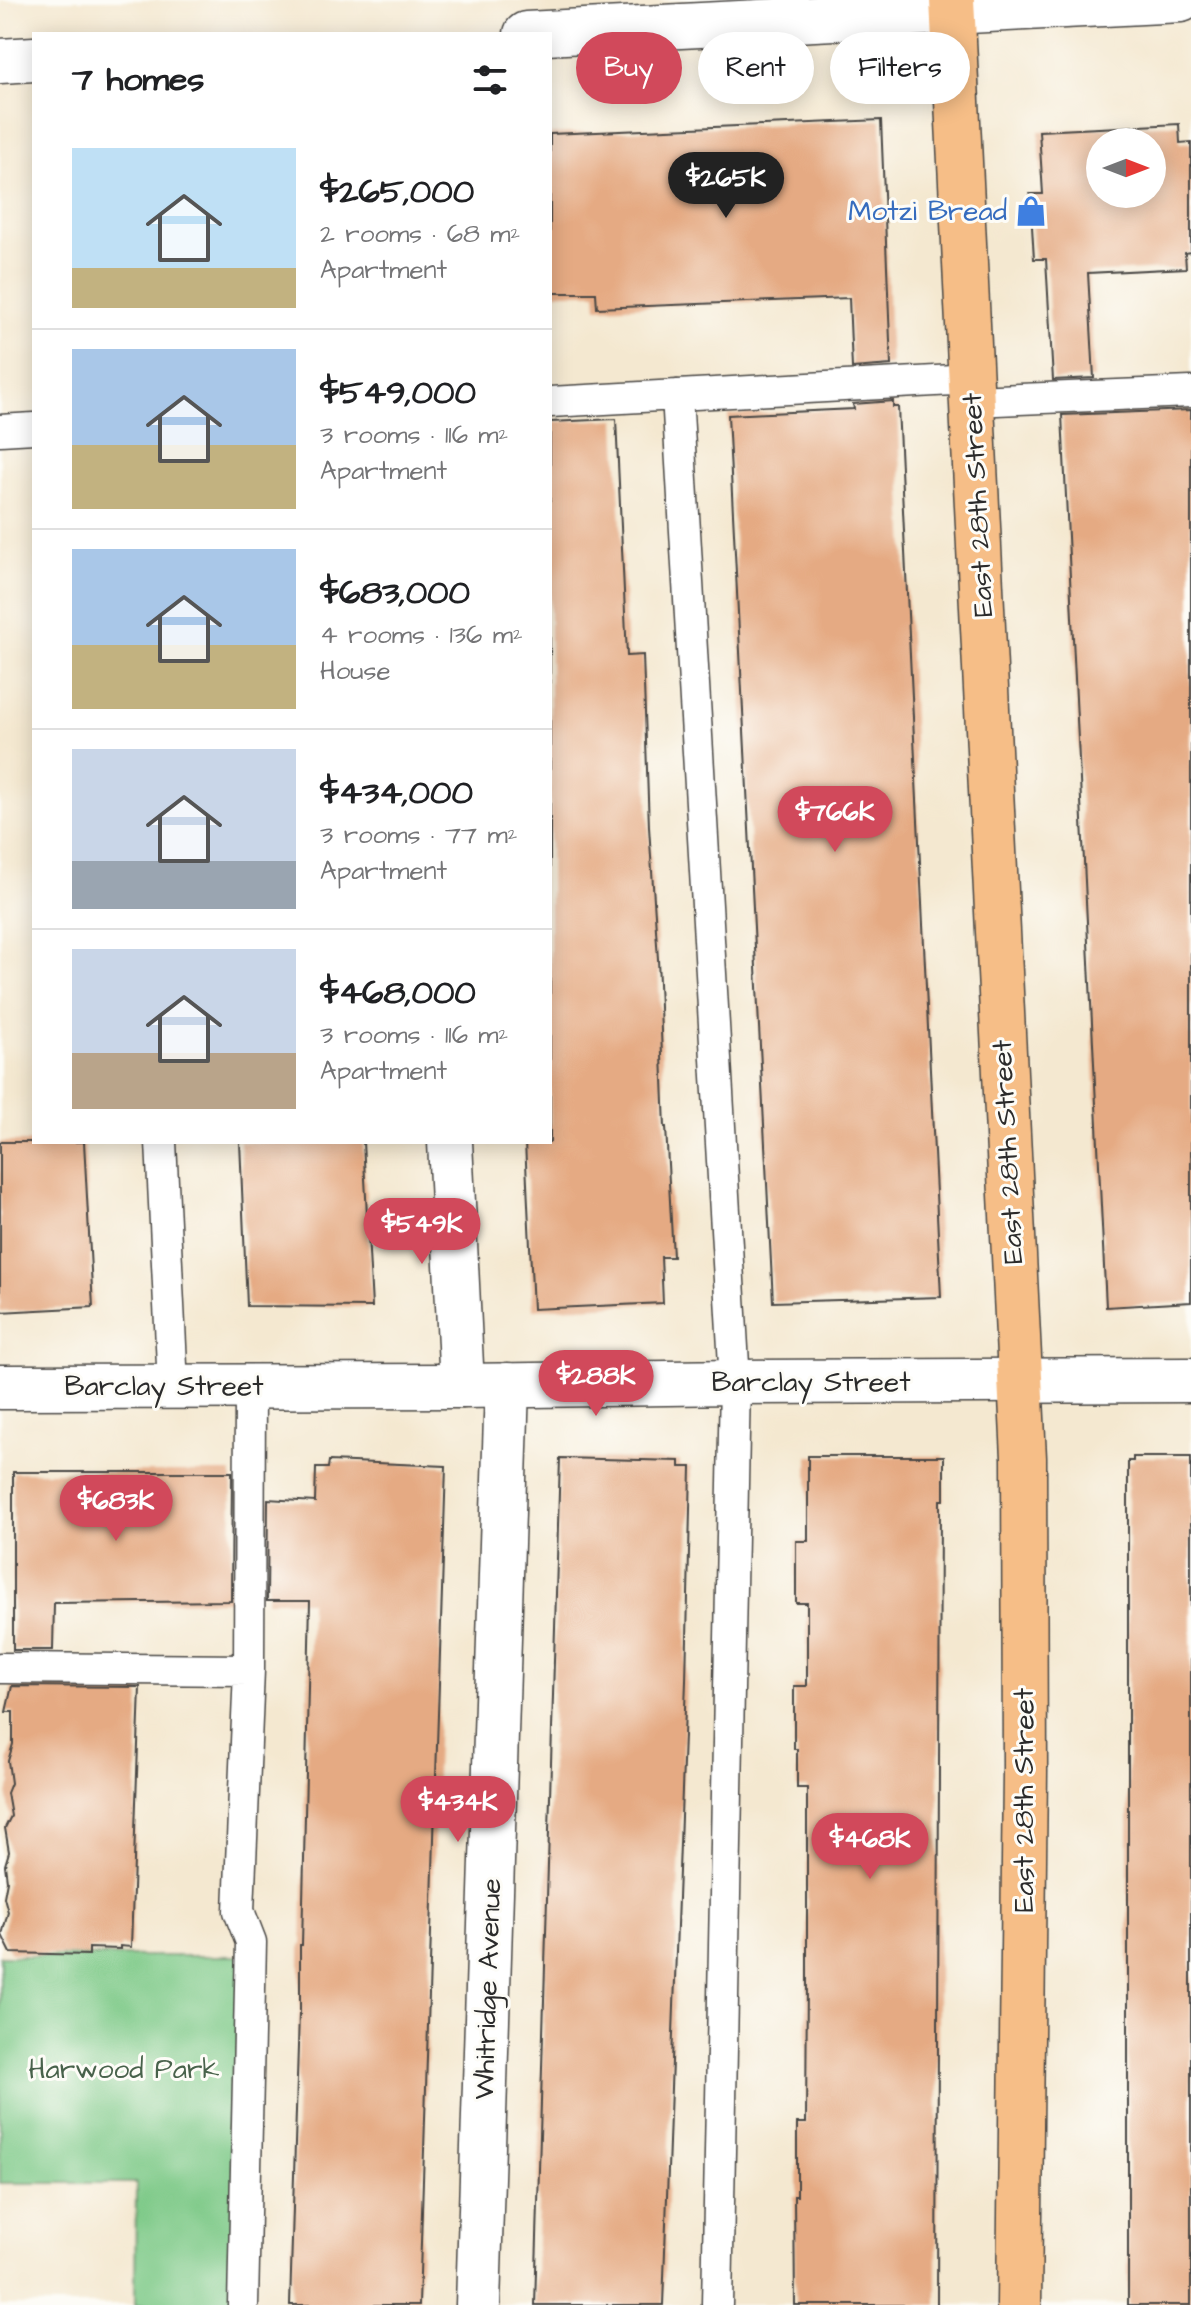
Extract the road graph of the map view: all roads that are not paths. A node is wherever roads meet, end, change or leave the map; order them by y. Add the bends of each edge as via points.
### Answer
1 (1181, 0) edge
2 (953, 6) edge
3 (552, 32) edge
4 (32, 59) edge
5 (0, 61) edge
6 (973, 390) junction
7 (1191, 392) edge
8 (677, 395) junction
9 (552, 402) edge
10 (32, 428) edge
11 (0, 430) edge
12 (161, 1144) edge
13 (450, 1144) edge
14 (1191, 1380) edge
15 (1020, 1381) junction
16 (735, 1382) junction
17 (507, 1385) junction
18 (173, 1386) junction
19 (250, 1386) junction
20 (462, 1386) junction
21 (0, 1387) edge
22 (0, 1668) edge
23 (249, 1670) junction
24 (243, 2305) edge
25 (478, 2305) edge
26 (717, 2305) edge
27 (1019, 2305) edge

1 - 2 street
2 - 3 street
2 - 6 main road, East 28th Street
4 - 5 street
6 - 7 lane
6 - 8 lane
6 - 15 main road, East 28th Street
8 - 9 lane
8 - 16 lane
10 - 11 lane
12 - 18 lane
13 - 20 street
14 - 15 street, Barclay Street
15 - 16 street, Barclay Street
15 - 27 main road, East 28th Street via 1025,1772
16 - 17 street, Barclay Street
16 - 26 lane
17 - 20 street, Barclay Street
17 - 25 street, Whitridge Avenue
18 - 19 street, Barclay Street
18 - 21 street, Barclay Street
19 - 20 street, Barclay Street
19 - 23 lane
22 - 23 lane
23 - 24 lane via 239,1911 251,1942

